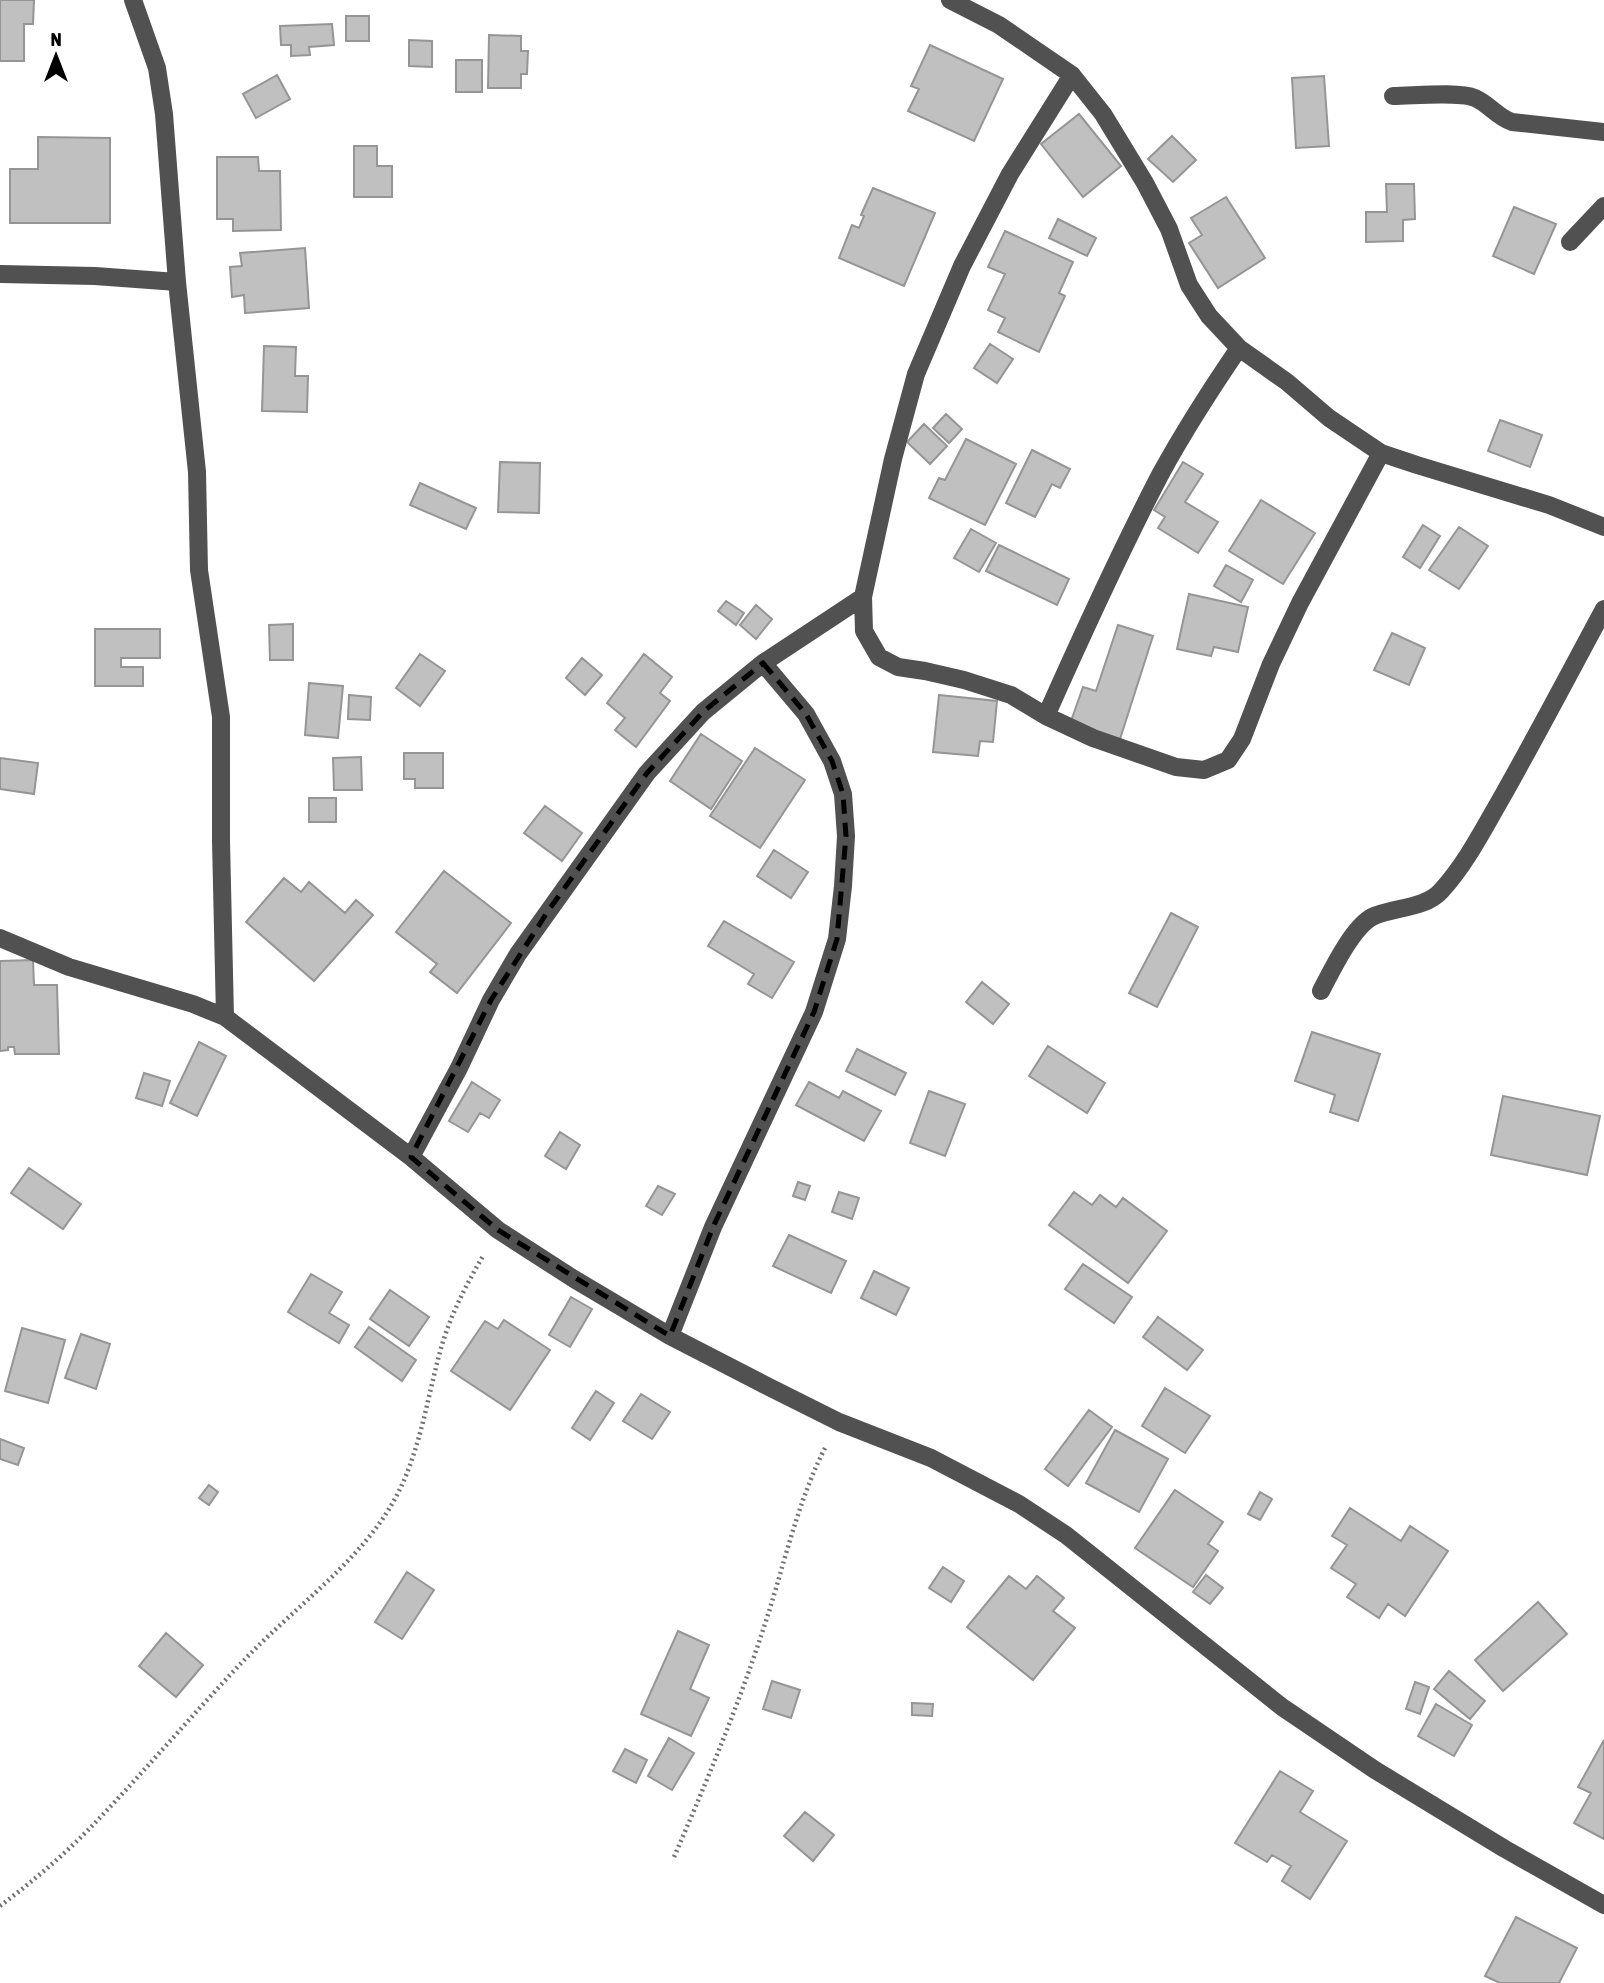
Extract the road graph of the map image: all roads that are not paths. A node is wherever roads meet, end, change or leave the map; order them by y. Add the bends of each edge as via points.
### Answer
1 (133, 0) edge
2 (950, 0) edge
3 (1072, 75) junction
4 (1393, 96) dead end
5 (1604, 131) edge
6 (1604, 206) edge
7 (1570, 242) dead end
8 (0, 274) edge
9 (177, 282) junction
10 (1238, 348) junction
11 (1381, 453) junction
12 (1604, 527) edge
13 (863, 597) junction
14 (1604, 609) edge
15 (1597, 637) edge
16 (763, 663) junction
17 (1046, 716) junction
18 (0, 938) edge
19 (1321, 991) dead end
20 (225, 1017) junction
21 (411, 1157) junction
22 (670, 1336) junction
23 (1604, 1905) edge

1 - 9 street via 157,68
2 - 3 street via 999,25
3 - 10 street via 1103,114 1145,183 1169,229 1189,285
3 - 13 street via 980,231 916,374
4 - 5 street via 1470,96 1511,122
6 - 7 street
8 - 9 street
9 - 20 street via 197,471 198,570 221,717
10 - 11 street
10 - 17 street via 1161,474
11 - 12 street via 1549,505
11 - 17 street via 1300,603 1242,739 1228,760 1204,770 1176,767
13 - 16 street
13 - 17 street via 864,631 879,657 898,667 1011,695
14 - 15 street
15 - 19 street via 1440,893 1370,918 1343,950
16 - 21 street via 704,712 647,773 548,911 491,1000
16 - 22 street via 806,714 832,761 843,794 846,836 836,940 814,1012 713,1227
18 - 20 street via 69,967
20 - 21 street
21 - 22 street via 498,1230
22 - 23 street via 839,1422 931,1458 1019,1504 1066,1535 1282,1707 1375,1770

